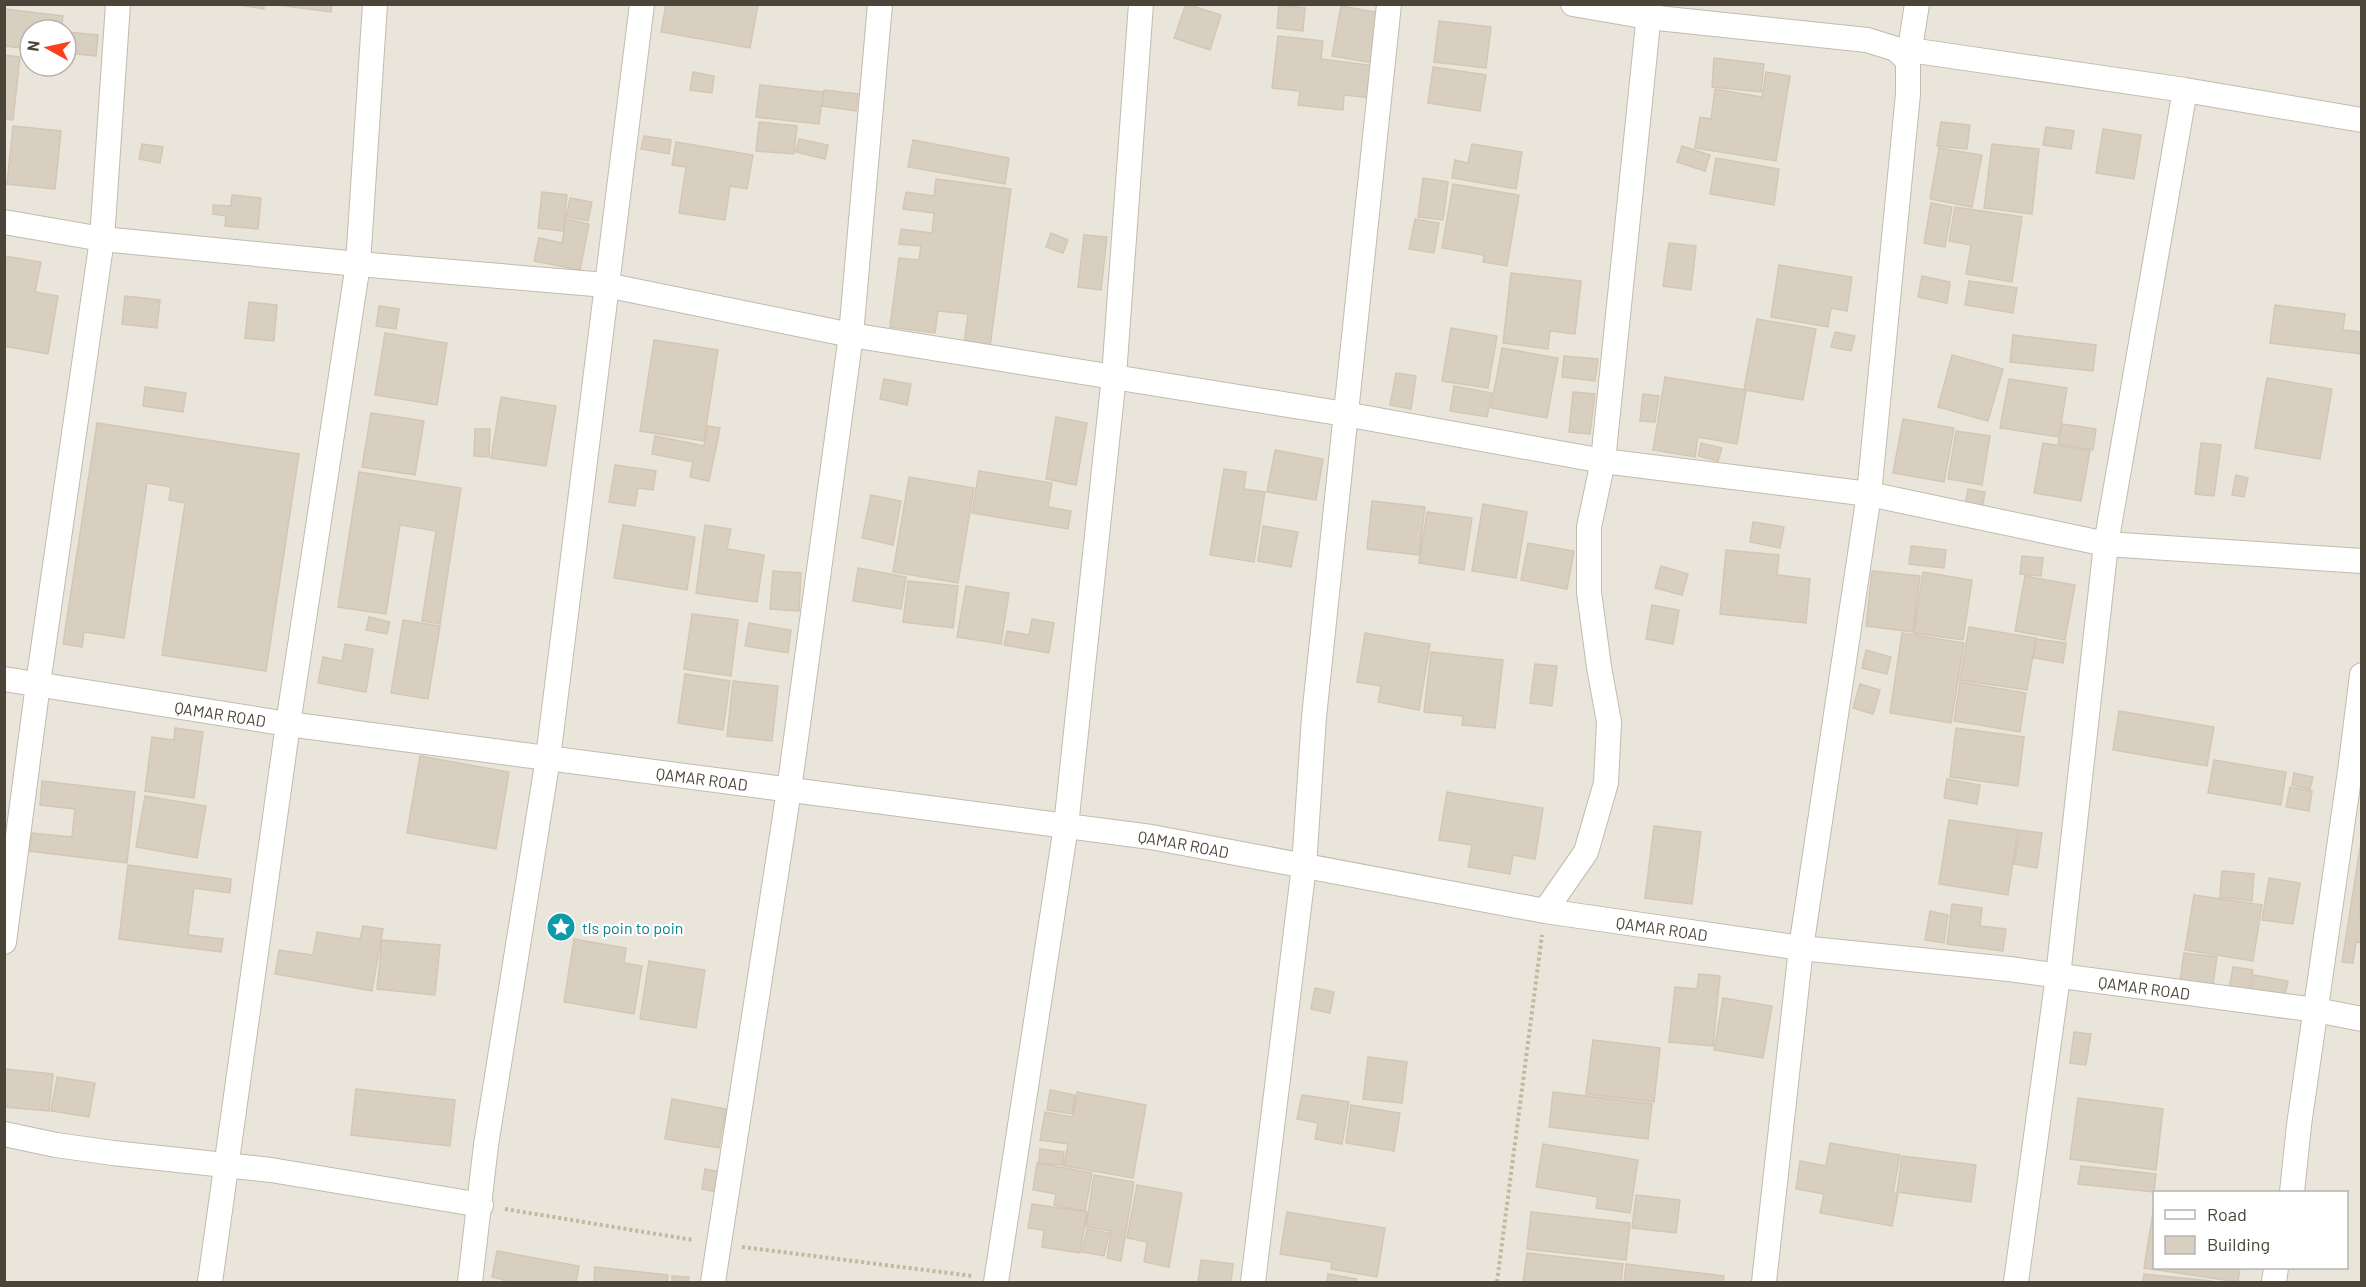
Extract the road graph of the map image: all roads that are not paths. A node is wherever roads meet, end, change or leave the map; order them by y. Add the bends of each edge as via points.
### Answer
1 (118, 4) edge
2 (375, 4) edge
3 (642, 4) edge
4 (880, 4) edge
5 (1142, 4) edge
6 (1389, 4) edge
7 (1573, 4) edge
8 (1917, 4) edge
9 (1649, 11) edge
10 (1909, 55) junction
11 (2185, 90) junction
12 (2361, 120) edge
13 (4, 222) edge
14 (102, 239) junction
15 (358, 264) junction
16 (606, 285) junction
17 (850, 335) junction
18 (1114, 376) junction
19 (1346, 414) junction
20 (1603, 461) junction
21 (1869, 494) junction
22 (2106, 544) junction
23 (2361, 561) edge
24 (2361, 675) edge
25 (4, 679) edge
26 (38, 684) junction
27 (288, 724) junction
28 (548, 758) junction
29 (789, 790) junction
30 (1066, 826) junction
31 (1304, 866) junction
32 (1545, 911) junction
33 (4, 942) edge
34 (1801, 948) junction
35 (2058, 976) junction
36 (2316, 1010) junction
37 (2361, 1019) edge
38 (4, 1134) edge
39 (228, 1164) junction
40 (2292, 1191) edge
41 (481, 1205) junction
42 (997, 1281) edge
43 (210, 1282) edge
44 (470, 1282) edge
45 (713, 1282) edge
46 (1253, 1282) edge
47 (1764, 1282) edge
48 (2016, 1282) edge

1 - 14 street
2 - 15 street
3 - 16 street
4 - 17 street
5 - 18 street
6 - 19 street
7 - 9 street
8 - 10 street
9 - 10 street via 1867,40
9 - 20 street
10 - 11 street
10 - 21 street
11 - 12 street
11 - 22 street
13 - 14 street
14 - 15 street
14 - 26 street
15 - 16 street
15 - 27 street
16 - 17 street
16 - 28 street
17 - 18 street
17 - 29 street
18 - 19 street
18 - 30 street
19 - 20 street
19 - 31 street via 1314,717
20 - 21 street
20 - 32 street via 1588,527 1589,592 1610,722 1606,783 1586,852
21 - 22 street
21 - 34 street
22 - 23 street
22 - 35 street
24 - 36 street
25 - 26 street, QAMAR ROAD
26 - 27 street, QAMAR ROAD
26 - 33 street
27 - 28 street, QAMAR ROAD
27 - 39 street
28 - 29 street, QAMAR ROAD
28 - 41 street via 491,1109
29 - 30 street, QAMAR ROAD
29 - 45 street
30 - 31 street, QAMAR ROAD via 1151,837
30 - 42 street
31 - 32 street, QAMAR ROAD
31 - 46 street
32 - 34 street, QAMAR ROAD
34 - 35 street, QAMAR ROAD
34 - 47 street
35 - 36 street, QAMAR ROAD
35 - 48 street
36 - 37 street, QAMAR ROAD
36 - 40 street
38 - 39 street via 113,1153
39 - 41 street
39 - 43 street
41 - 44 street

